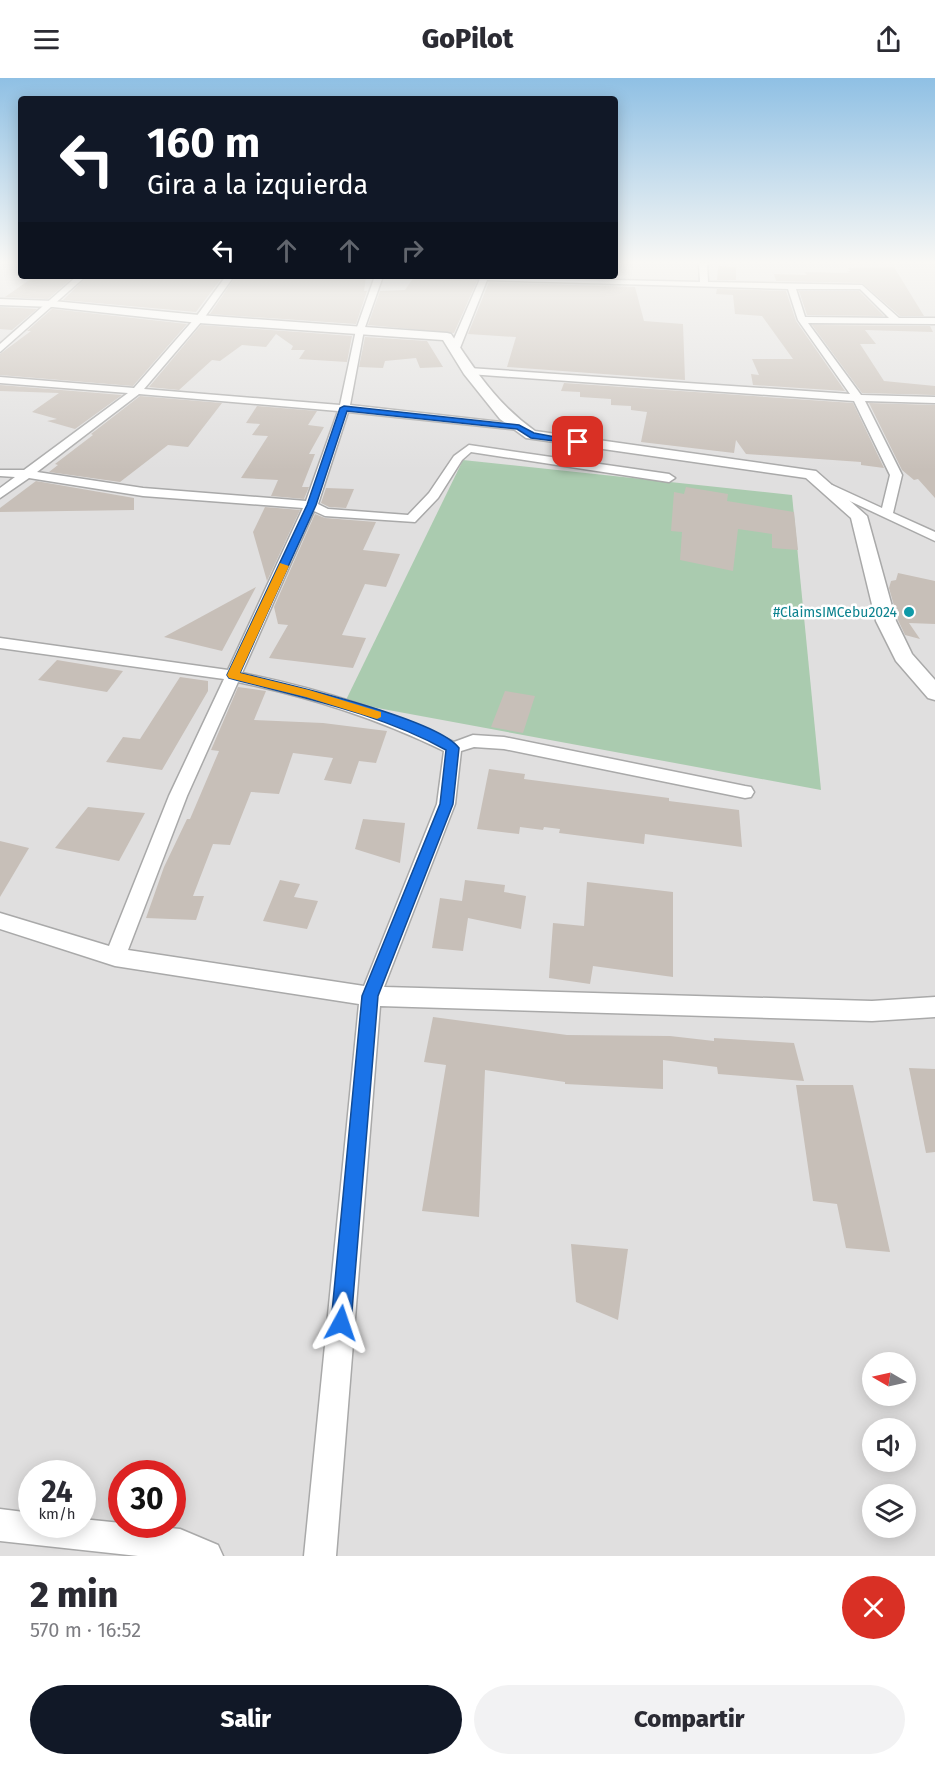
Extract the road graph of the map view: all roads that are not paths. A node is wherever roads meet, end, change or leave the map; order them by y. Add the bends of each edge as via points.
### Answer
1 (20, 332) edge
2 (188, 332) edge
3 (360, 332) edge
4 (385, 332) edge
5 (462, 332) edge
6 (811, 332) edge
7 (455, 348) junction
8 (0, 349) edge
9 (469, 371) junction
10 (0, 381) edge
11 (136, 392) junction
12 (858, 398) junction
13 (935, 400) edge
14 (344, 408) junction
15 (519, 427) junction
16 (0, 473) edge
17 (27, 474) junction
18 (669, 478) dead end
19 (828, 488) junction
20 (0, 494) edge
21 (311, 505) junction
22 (887, 514) junction
23 (935, 537) edge
24 (0, 643) edge
25 (233, 675) junction
26 (935, 693) edge
27 (453, 748) junction
28 (745, 792) dead end
29 (2, 924) edge
30 (115, 957) junction
31 (370, 996) junction
32 (935, 1007) edge
33 (0, 1525) edge
34 (207, 1556) edge
35 (320, 1556) edge

1 - 8 street
2 - 11 street
3 - 14 street
4 - 7 street via 447,337
5 - 7 street
6 - 12 street
7 - 9 street
9 - 12 street
9 - 15 street via 505,416
10 - 11 street
11 - 14 street
11 - 17 street
12 - 13 street
12 - 22 street via 896,475
14 - 15 street
14 - 21 street
15 - 19 street via 531,435 811,474
16 - 17 street
17 - 20 street
17 - 21 street via 142,492
18 - 21 street via 469,448 411,519 325,512
19 - 22 street
19 - 26 street via 859,516 886,621 903,657
21 - 25 street
22 - 23 street
24 - 25 street
25 - 27 street via 382,716
25 - 30 street via 178,796
27 - 28 street via 473,741 504,743
27 - 31 street via 446,804
29 - 30 street
30 - 31 street
31 - 32 street via 872,1011
31 - 35 street
33 - 34 street via 180,1545

